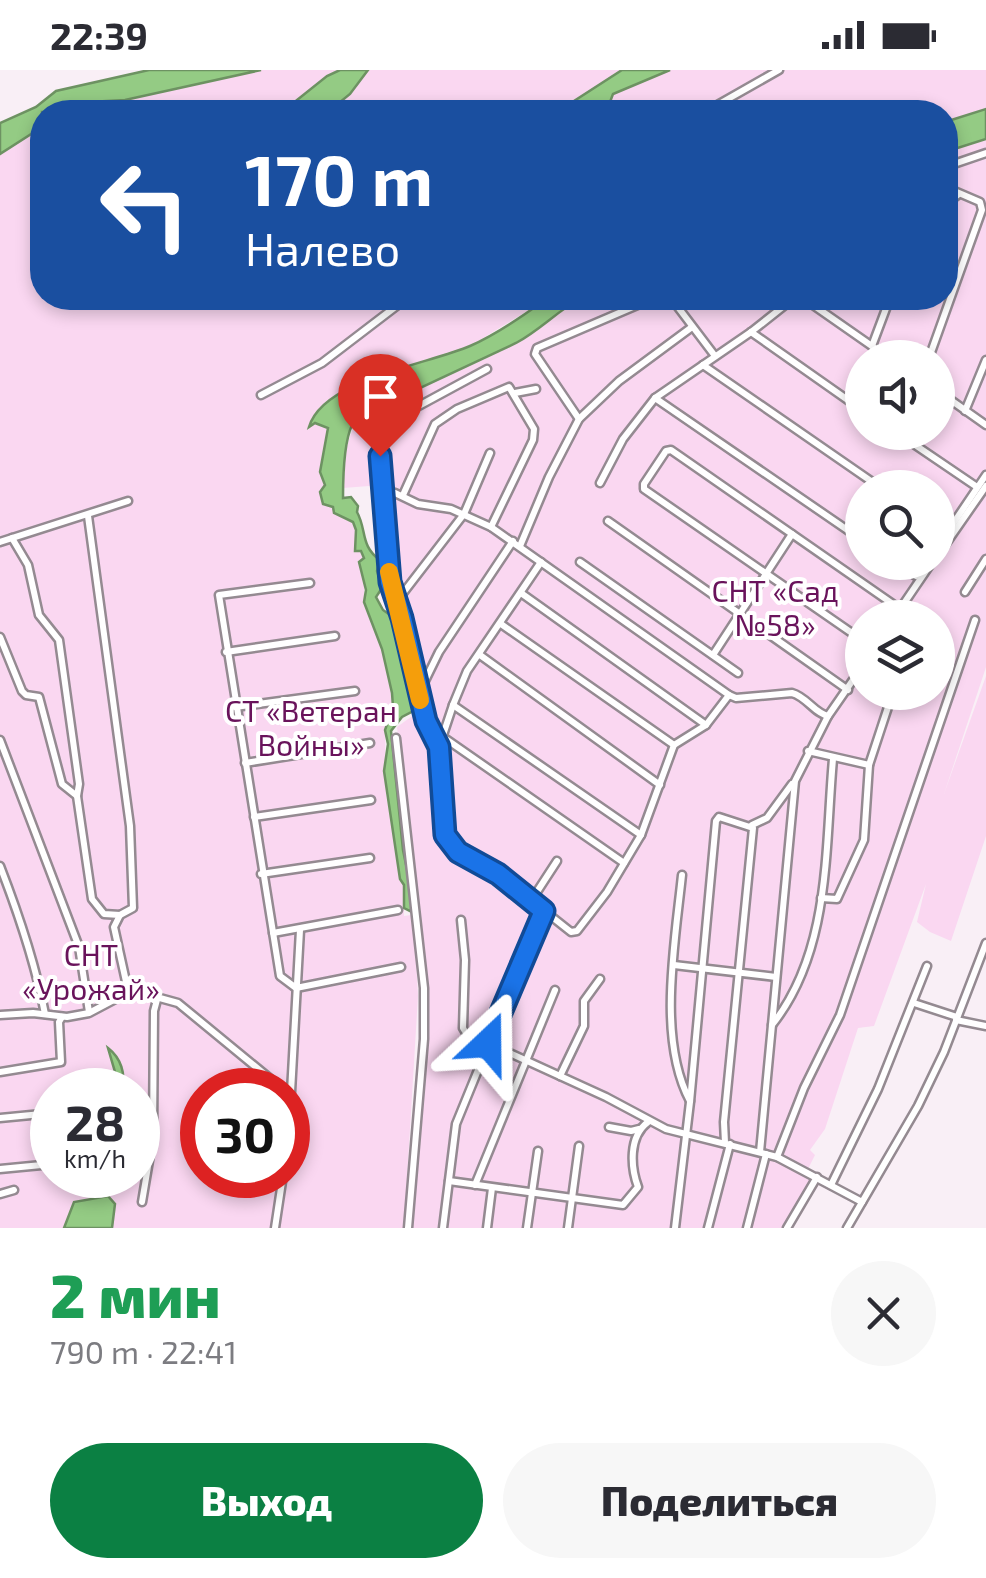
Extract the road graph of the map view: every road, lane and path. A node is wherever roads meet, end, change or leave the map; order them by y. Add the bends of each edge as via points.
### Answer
1 (780, 70) edge
2 (727, 100) edge
3 (986, 153) edge
4 (958, 163) edge
5 (960, 193) edge
6 (958, 277) edge
7 (390, 310) edge
8 (626, 310) edge
9 (680, 310) edge
10 (779, 310) edge
11 (820, 310) edge
12 (886, 310) edge
13 (946, 310) edge
14 (692, 327) junction
15 (751, 332) junction
16 (863, 340) edge
17 (874, 340) edge
18 (935, 340) edge
19 (714, 356) junction
20 (986, 360) edge
21 (703, 365) junction
22 (487, 369) dead end
23 (536, 390) dead end
24 (515, 394) junction
25 (261, 395) dead end
26 (655, 398) junction
27 (845, 398) edge
28 (955, 403) edge
29 (965, 410) junction
30 (579, 419) junction
31 (986, 426) edge
32 (924, 450) edge
33 (490, 453) dead end
34 (855, 470) edge
35 (986, 474) edge
36 (600, 483) dead end
37 (982, 487) edge
38 (384, 491) junction
39 (403, 496) junction
40 (128, 501) dead end
41 (464, 514) junction
42 (88, 516) junction
43 (608, 521) dead end
44 (955, 521) edge
45 (491, 527) junction
46 (845, 528) edge
47 (955, 529) edge
48 (792, 534) junction
49 (12, 538) junction
50 (0, 542) edge
51 (516, 544) junction
52 (986, 560) edge
53 (541, 562) junction
54 (580, 562) dead end
55 (766, 574) junction
56 (310, 583) dead end
57 (965, 592) dead end
58 (521, 593) junction
59 (397, 600) junction
60 (887, 600) edge
61 (740, 615) junction
62 (975, 620) dead end
63 (501, 624) junction
64 (845, 628) edge
65 (335, 636) dead end
66 (0, 637) edge
67 (226, 652) junction
68 (480, 655) junction
69 (713, 656) junction
70 (738, 673) dead end
71 (845, 688) edge
72 (355, 692) dead end
73 (418, 694) junction
74 (845, 694) edge
75 (729, 695) junction
76 (453, 706) junction
77 (235, 707) junction
78 (887, 710) edge
79 (828, 716) junction
80 (706, 725) junction
81 (443, 737) junction
82 (396, 738) dead end
83 (0, 740) edge
84 (370, 743) dead end
85 (674, 746) junction
86 (439, 747) junction
87 (808, 751) junction
88 (833, 759) junction
89 (245, 763) junction
90 (870, 765) junction
91 (795, 780) junction
92 (660, 785) junction
93 (76, 796) junction
94 (371, 800) dead end
95 (254, 817) junction
96 (752, 826) junction
97 (640, 835) junction
98 (370, 858) dead end
99 (557, 861) dead end
100 (624, 863) junction
101 (0, 866) edge
102 (262, 874) junction
103 (682, 875) dead end
104 (821, 898) junction
105 (531, 902) junction
106 (398, 910) dead end
107 (544, 911) junction
108 (120, 915) junction
109 (461, 920) dead end
110 (300, 930) junction
111 (272, 933) junction
112 (986, 942) edge
113 (674, 965) junction
114 (926, 966) dead end
115 (401, 967) dead end
116 (702, 968) junction
117 (740, 974) junction
118 (776, 977) junction
119 (600, 979) dead end
120 (296, 988) junction
121 (554, 990) dead end
122 (123, 995) junction
123 (158, 996) junction
124 (914, 1003) junction
125 (89, 1013) junction
126 (45, 1014) junction
127 (0, 1015) edge
128 (63, 1016) junction
129 (956, 1018) junction
130 (772, 1026) junction
131 (986, 1026) edge
132 (488, 1043) junction
133 (525, 1060) junction
134 (258, 1068) edge
135 (290, 1068) edge
136 (0, 1072) edge
137 (560, 1076) junction
138 (690, 1102) junction
139 (30, 1115) edge
140 (0, 1118) edge
141 (649, 1122) junction
142 (608, 1126) dead end
143 (640, 1129) junction
144 (685, 1133) junction
145 (728, 1143) junction
146 (579, 1146) dead end
147 (538, 1151) dead end
148 (763, 1153) junction
149 (777, 1157) junction
150 (30, 1166) edge
151 (0, 1169) edge
152 (817, 1177) junction
153 (449, 1181) junction
154 (475, 1185) junction
155 (831, 1185) junction
156 (492, 1188) junction
157 (14, 1190) dead end
158 (0, 1194) edge
159 (532, 1194) junction
160 (280, 1198) edge
161 (573, 1200) junction
162 (142, 1202) dead end
163 (862, 1202) junction
164 (275, 1228) edge
165 (408, 1228) edge
166 (443, 1228) edge
167 (487, 1228) edge
168 (527, 1228) edge
169 (568, 1228) edge
170 (674, 1228) edge
171 (708, 1228) edge
172 (748, 1228) edge
173 (787, 1228) edge
174 (847, 1228) edge

1 - 2 street
3 - 4 street
5 - 6 street via 980,202 982,210
7 - 25 street via 322,363
8 - 30 street via 536,348
9 - 14 street
10 - 15 street
11 - 16 street
12 - 17 street
13 - 18 street
14 - 19 street
14 - 30 street
15 - 19 street
15 - 27 street
19 - 21 street
20 - 29 street
21 - 26 street
21 - 34 street
22 - 38 street via 391,420 380,456
23 - 24 street
24 - 39 street via 504,387 435,424
24 - 45 street via 534,428 533,440
26 - 36 street
26 - 46 street
28 - 29 street
29 - 31 street
30 - 51 street
32 - 37 street
33 - 41 street
35 - 37 street
37 - 44 street
37 - 47 street
38 - 39 street
38 - 59 street
39 - 41 street
40 - 42 street
41 - 45 street
41 - 59 street
42 - 49 street
42 - 108 street via 132,844 132,908
43 - 61 street
45 - 51 street
48 - 55 street
48 - 55 street via 666,450 644,490
48 - 60 street
49 - 50 street
49 - 93 street via 28,564 38,615 59,640
51 - 53 street
51 - 73 street via 439,652
52 - 57 street
53 - 58 street
53 - 75 street
54 - 69 street
55 - 61 street
55 - 64 street
56 - 67 street via 219,595
58 - 63 street
58 - 80 street
59 - 73 street
61 - 69 street
61 - 71 street
62 - 149 street via 840,1015
63 - 68 street
63 - 85 street
65 - 67 street
66 - 93 street via 22,692 38,696 62,784
67 - 77 street
68 - 76 street
68 - 92 street
69 - 70 street
72 - 77 street
73 - 86 street
74 - 79 street
75 - 79 street via 792,694
75 - 80 street
76 - 81 street
76 - 97 street
77 - 89 street
78 - 90 street
79 - 87 street
80 - 85 street
81 - 86 street
81 - 100 street
82 - 165 street via 424,988
83 - 125 street via 79,947
84 - 89 street
85 - 92 street
86 - 105 street via 449,844
87 - 88 street
87 - 91 street
88 - 90 street
88 - 104 street
89 - 95 street
90 - 104 street via 864,840 837,899
91 - 96 street via 767,818
91 - 118 street
92 - 97 street
93 - 108 street via 92,898 104,914
94 - 95 street
95 - 102 street
96 - 116 street via 717,818
96 - 117 street
97 - 100 street
98 - 102 street
99 - 105 street
100 - 107 street via 578,931
101 - 126 street
102 - 111 street
103 - 113 street
104 - 130 street via 813,948
105 - 107 street
106 - 110 street
107 - 132 street
108 - 122 street via 114,927 127,986
109 - 132 street via 463,1028
110 - 111 street
110 - 120 street
111 - 120 street via 280,976
112 - 129 street
113 - 116 street
113 - 138 street via 672,1039
114 - 124 street
115 - 120 street
116 - 117 street
116 - 138 street
117 - 118 street
117 - 145 street via 724,1122
118 - 130 street
119 - 137 street via 584,1002 584,1026
120 - 135 street
121 - 133 street
122 - 123 street
122 - 125 street
123 - 134 street via 178,1002
123 - 162 street via 153,1137
124 - 129 street
124 - 155 street
125 - 128 street
126 - 127 street
126 - 128 street
128 - 136 street via 61,1062
129 - 131 street
129 - 163 street via 918,1106
130 - 148 street
132 - 133 street
132 - 153 street via 456,1124
133 - 137 street
133 - 154 street
137 - 141 street
138 - 144 street
139 - 140 street
141 - 143 street
141 - 144 street
142 - 143 street
143 - 161 street via 632,1163 638,1187 628,1202
144 - 145 street
144 - 170 street
145 - 148 street
145 - 171 street
146 - 161 street
147 - 159 street
148 - 149 street
148 - 172 street
149 - 152 street
150 - 151 street
152 - 155 street
152 - 173 street
153 - 154 street
153 - 166 street
154 - 156 street
155 - 163 street
156 - 159 street
156 - 167 street
157 - 158 street
159 - 161 street
159 - 168 street
160 - 164 street
161 - 169 street
163 - 174 street

